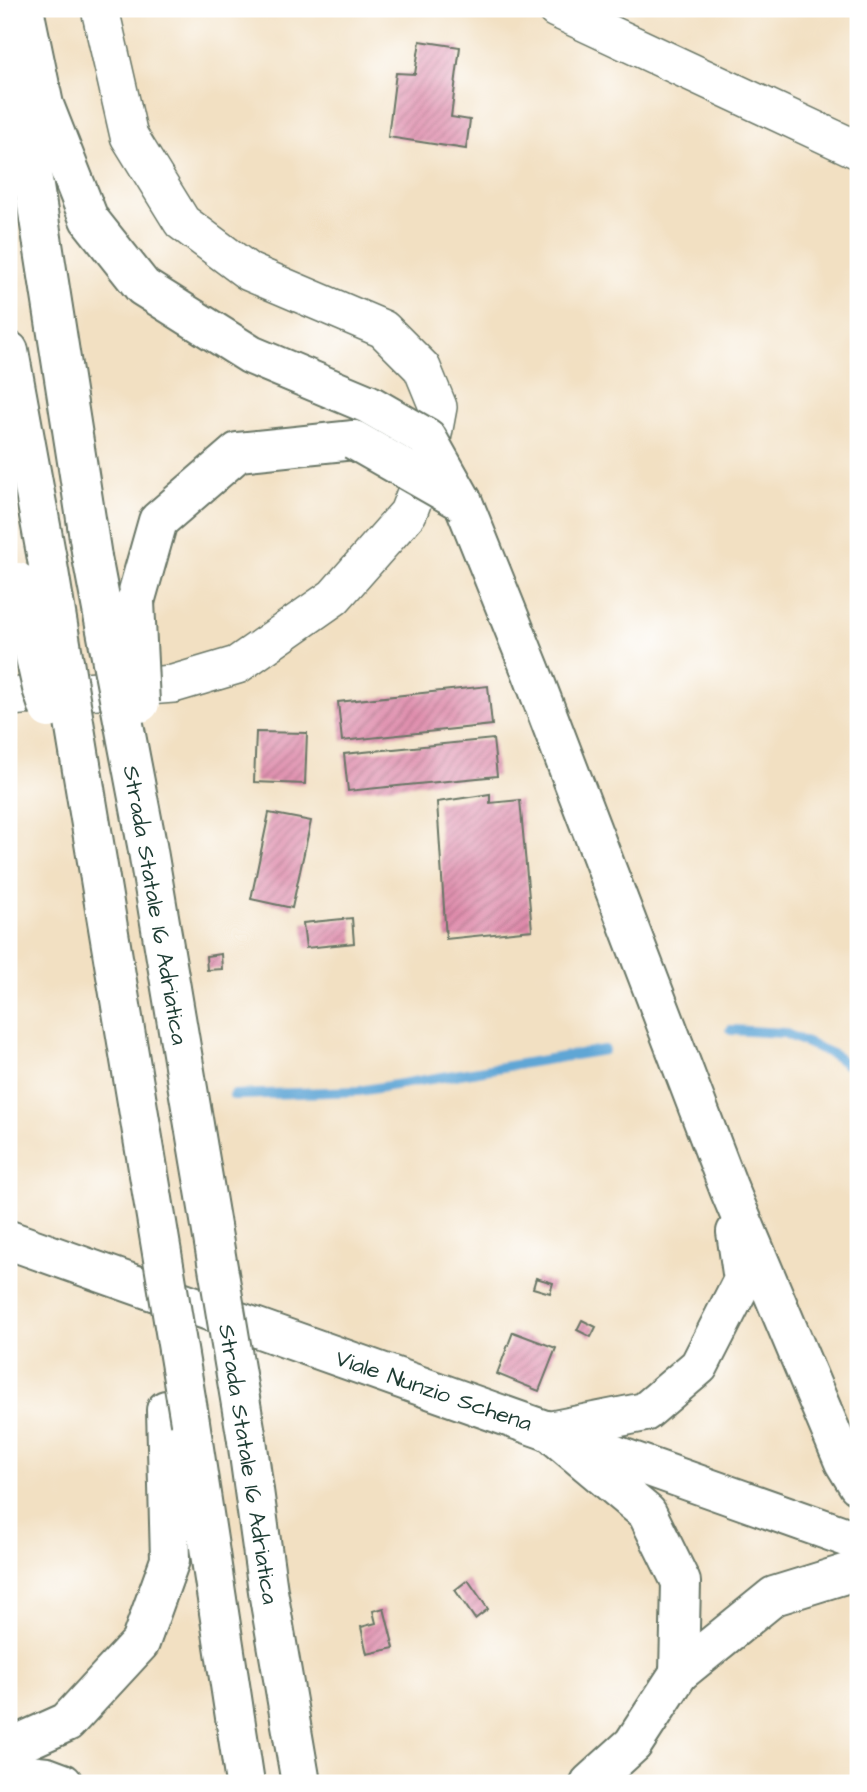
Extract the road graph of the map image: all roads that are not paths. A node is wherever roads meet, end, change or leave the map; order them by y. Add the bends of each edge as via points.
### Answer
1 (24, 9) edge
2 (100, 9) edge
3 (555, 9) edge
4 (9, 26) edge
5 (858, 150) edge
6 (9, 351) edge
7 (463, 502) junction
8 (25, 571) edge
9 (9, 697) edge
10 (147, 845) junction
11 (729, 1189) junction
12 (9, 1240) edge
13 (178, 1416) junction
14 (549, 1431) junction
15 (858, 1485) edge
16 (858, 1541) edge
17 (858, 1570) edge
18 (268, 1591) junction
19 (678, 1673) junction
20 (9, 1748) edge
21 (9, 1773) edge
22 (63, 1783) edge
23 (245, 1783) edge
24 (302, 1783) edge
25 (327, 1783) edge
26 (590, 1783) edge

1 - 7 main road, bridge via 44,105 89,219 143,286 251,355 368,404 426,438
2 - 9 street via 129,136 182,222 249,272 383,329 422,368 438,407 428,461 408,513 334,597 237,665 173,684
3 - 5 street
4 - 10 main road, Strada Statale 16 Adriatica, bridge via 92,557
6 - 8 main road
7 - 10 main road, bridge via 354,440 238,452 158,521 135,603
7 - 11 main road
8 - 13 main road, bridge via 92,836 154,1207
10 - 18 main road, Strada Statale 16 Adriatica, bridge
11 - 14 main road via 743,1280 699,1366 645,1412
11 - 15 main road via 844,1462
12 - 14 main road, Viale Nunzio Schena
13 - 20 main road via 170,1560 140,1643 67,1722
13 - 23 main road
14 - 16 main road, Viale Nunzio Schena
14 - 19 main road via 647,1513 681,1581
17 - 19 main road via 774,1596
18 - 24 main road, Strada Statale 16 Adriatica
18 - 25 main road
19 - 26 main road via 633,1744
21 - 22 main road

